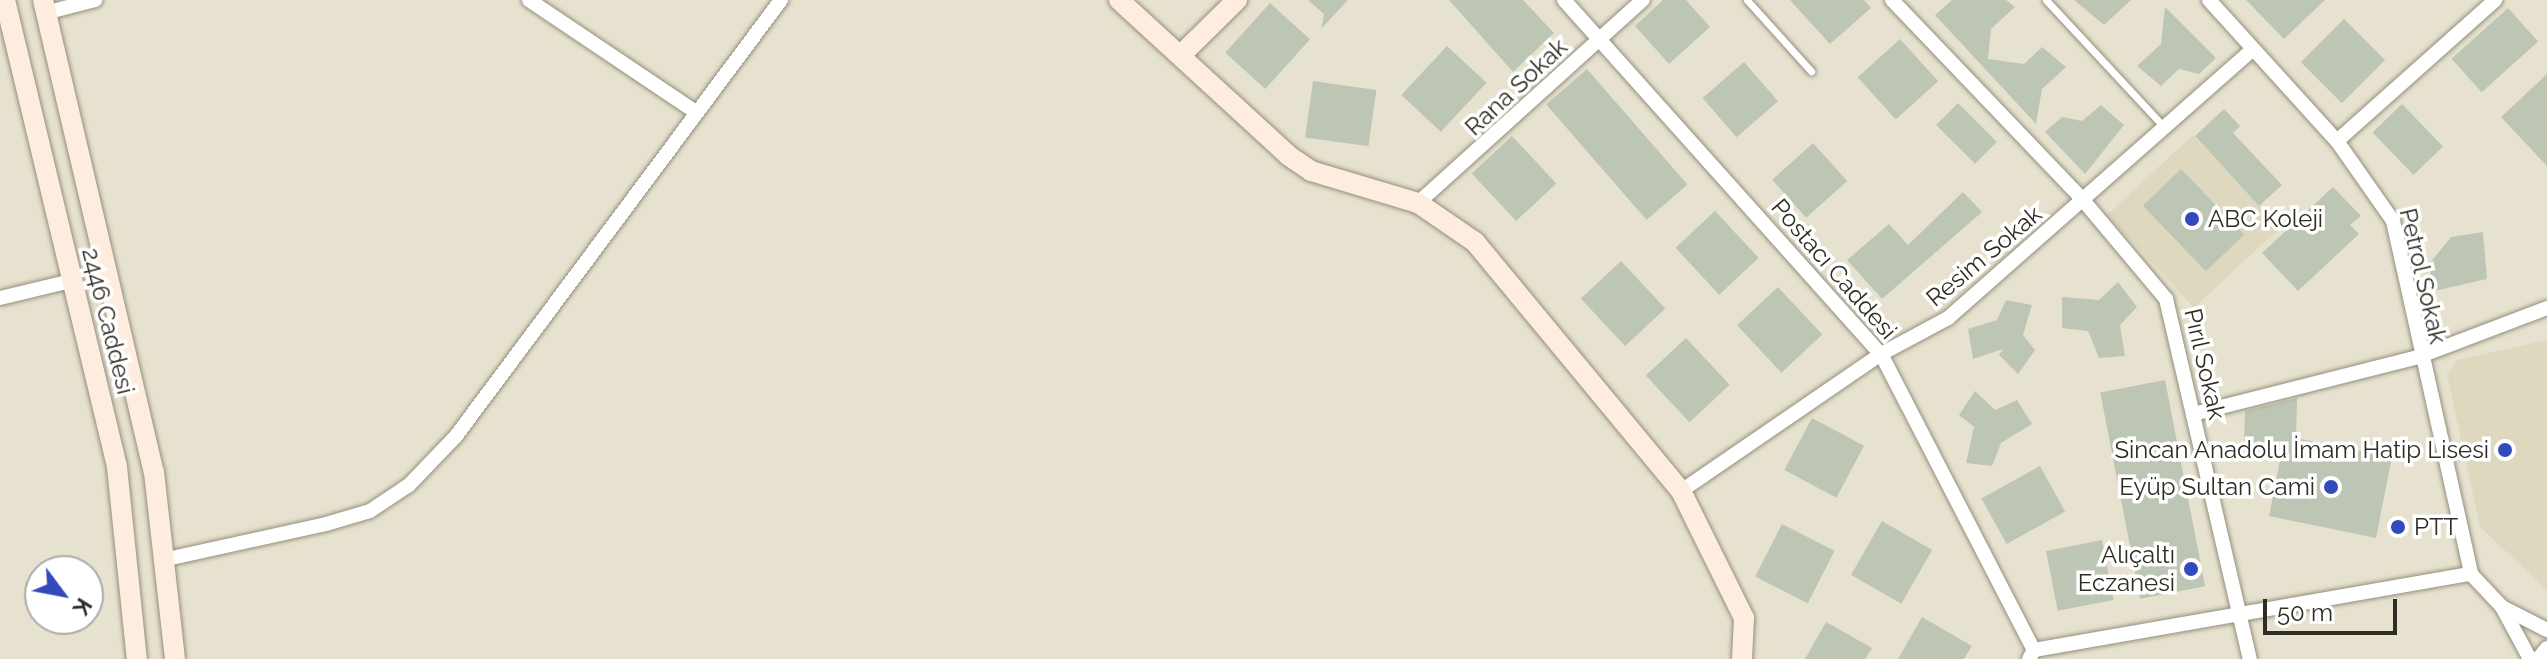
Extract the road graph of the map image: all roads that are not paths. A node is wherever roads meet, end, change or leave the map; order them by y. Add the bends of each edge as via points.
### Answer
1 (5, 0) edge
2 (95, 0) edge
3 (529, 0) edge
4 (781, 0) edge
5 (1119, 0) edge
6 (1237, 0) edge
7 (1564, 0) edge
8 (1643, 0) edge
9 (1747, 0) edge
10 (1892, 0) edge
11 (2046, 0) edge
12 (2209, 0) edge
13 (2495, 0) edge
14 (44, 6) edge
15 (1600, 39) junction
16 (2252, 50) junction
17 (1183, 53) junction
18 (1811, 71) dead end
19 (694, 111) junction
20 (2166, 130) junction
21 (2337, 141) junction
22 (2083, 200) junction
23 (1418, 203) junction
24 (71, 281) junction
25 (0, 298) edge
26 (2547, 308) edge
27 (1881, 354) junction
28 (2418, 357) junction
29 (2193, 414) junction
30 (1681, 491) junction
31 (167, 559) junction
32 (2471, 574) junction
33 (2502, 607) junction
34 (2245, 613) junction
35 (2547, 630) edge
36 (2547, 648) edge
37 (2032, 655) edge
38 (137, 659) edge
39 (175, 659) edge
40 (1742, 659) edge
41 (2250, 659) edge
42 (2530, 659) edge
43 (2538, 659) edge

1 - 24 street, 2446 Caddesi
2 - 14 street
3 - 19 street
4 - 19 street
5 - 17 street
6 - 17 street
7 - 15 street, Postacı Caddesi
8 - 15 street, Rana Sokak
9 - 18 lane
10 - 22 street, Pırıl Sokak
11 - 20 lane
12 - 16 street, Petrol Sokak
13 - 21 street
14 - 31 street, 2446 Caddesi via 154,472
15 - 23 street, Rana Sokak
15 - 27 street, Postacı Caddesi
16 - 20 street, Resim Sokak
16 - 21 street, Petrol Sokak
17 - 23 street via 1311,171
19 - 31 street via 456,436 409,485 370,511
20 - 22 street, Resim Sokak
21 - 28 street, Petrol Sokak via 2393,221
22 - 27 street, Resim Sokak via 1948,318
22 - 29 street, Pırıl Sokak via 2166,299
23 - 30 street via 1475,242
24 - 25 street
24 - 38 street, 2446 Caddesi via 117,467
26 - 28 street
27 - 30 street, Resim Sokak
27 - 37 street, Postacı Caddesi
28 - 29 street
28 - 32 street, Petrol Sokak
29 - 34 street, Pırıl Sokak
30 - 40 street via 1744,618
31 - 39 street, 2446 Caddesi
32 - 33 street
32 - 34 street
33 - 35 street
33 - 42 street
34 - 37 street
34 - 41 street, Pırıl Sokak
36 - 43 street

